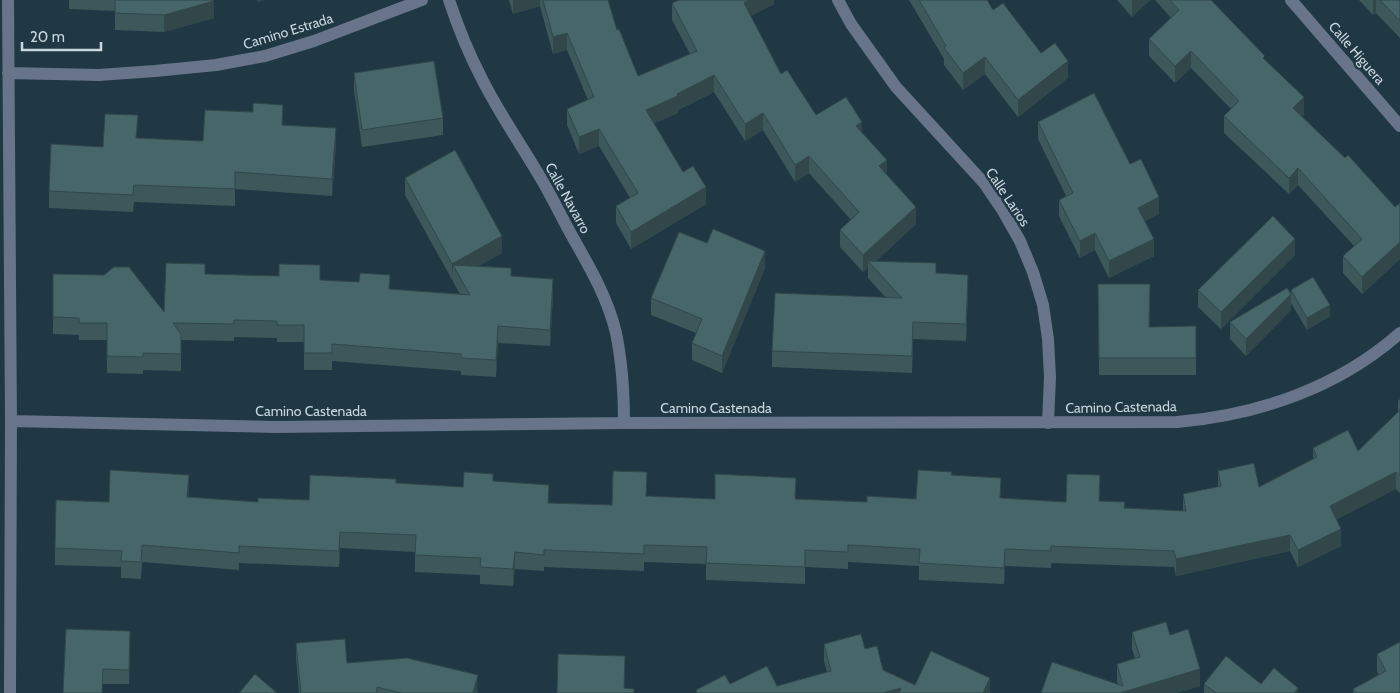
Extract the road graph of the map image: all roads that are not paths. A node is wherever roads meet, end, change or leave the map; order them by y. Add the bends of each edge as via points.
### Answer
1 (8, 0) edge
2 (422, 0) edge
3 (449, 0) edge
4 (838, 0) edge
5 (1291, 0) edge
6 (8, 73) junction
7 (1400, 126) edge
8 (1400, 333) edge
9 (11, 421) junction
10 (624, 423) junction
11 (1048, 423) junction
12 (10, 693) edge

1 - 6 street
2 - 6 street, Camino Estrada via 314,41 265,56 216,65 99,75
3 - 10 street, Calle Navarro via 481,78 543,181 605,301 621,362
4 - 11 street, Calle Larios via 896,88 984,183 1020,241 1043,305 1050,377
5 - 7 street, Calle Higuera
6 - 9 street
8 - 11 street, Camino Castenada via 1358,364 1323,384 1248,412 1177,422
9 - 10 street, Camino Castenada via 276,427
9 - 12 street
10 - 11 street, Camino Castenada

